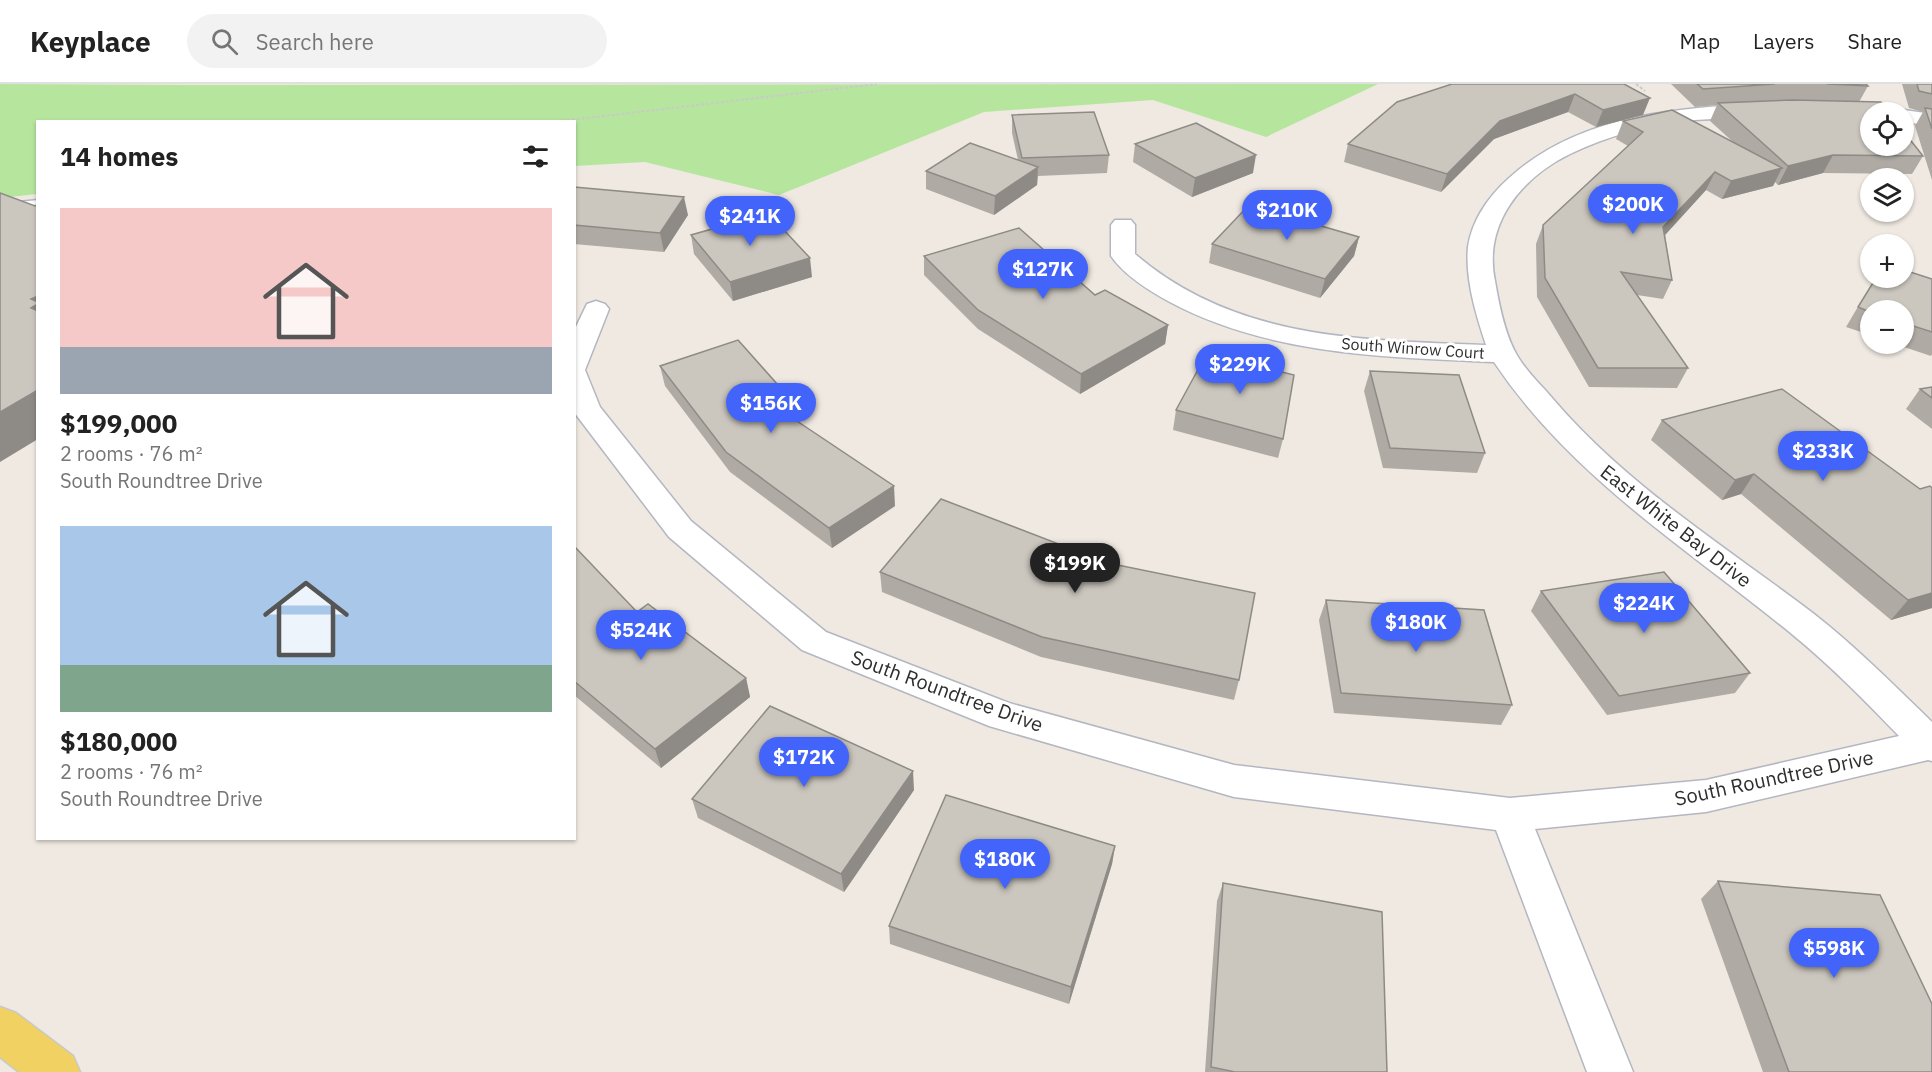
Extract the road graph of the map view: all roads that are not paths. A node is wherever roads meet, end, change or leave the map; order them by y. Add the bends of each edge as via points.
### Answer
1 (1779, 109) edge
2 (1914, 117) edge
3 (1932, 120) edge
4 (36, 204) edge
5 (0, 208) edge
6 (1123, 225) dead end
7 (596, 309) dead end
8 (1503, 354) junction
9 (576, 361) edge
10 (576, 380) edge
11 (1931, 745) edge
12 (1510, 815) junction
13 (0, 1029) edge
14 (57, 1072) edge
15 (1610, 1072) edge

1 - 8 street, East White Bay Drive via 1675,117 1626,127 1548,156 1520,178 1494,208 1480,242 1479,276
2 - 3 street
4 - 5 lane
6 - 8 street, South Winrow Court via 1123,256 1162,288 1233,322 1286,336 1377,348
7 - 9 street
8 - 11 street, East White Bay Drive via 1556,424 1591,460 1638,501 1819,637
10 - 12 street, South Roundtree Drive via 587,410 680,530 814,640 1002,716 1234,781
11 - 12 street, South Roundtree Drive via 1706,796
12 - 15 street
13 - 14 main road

